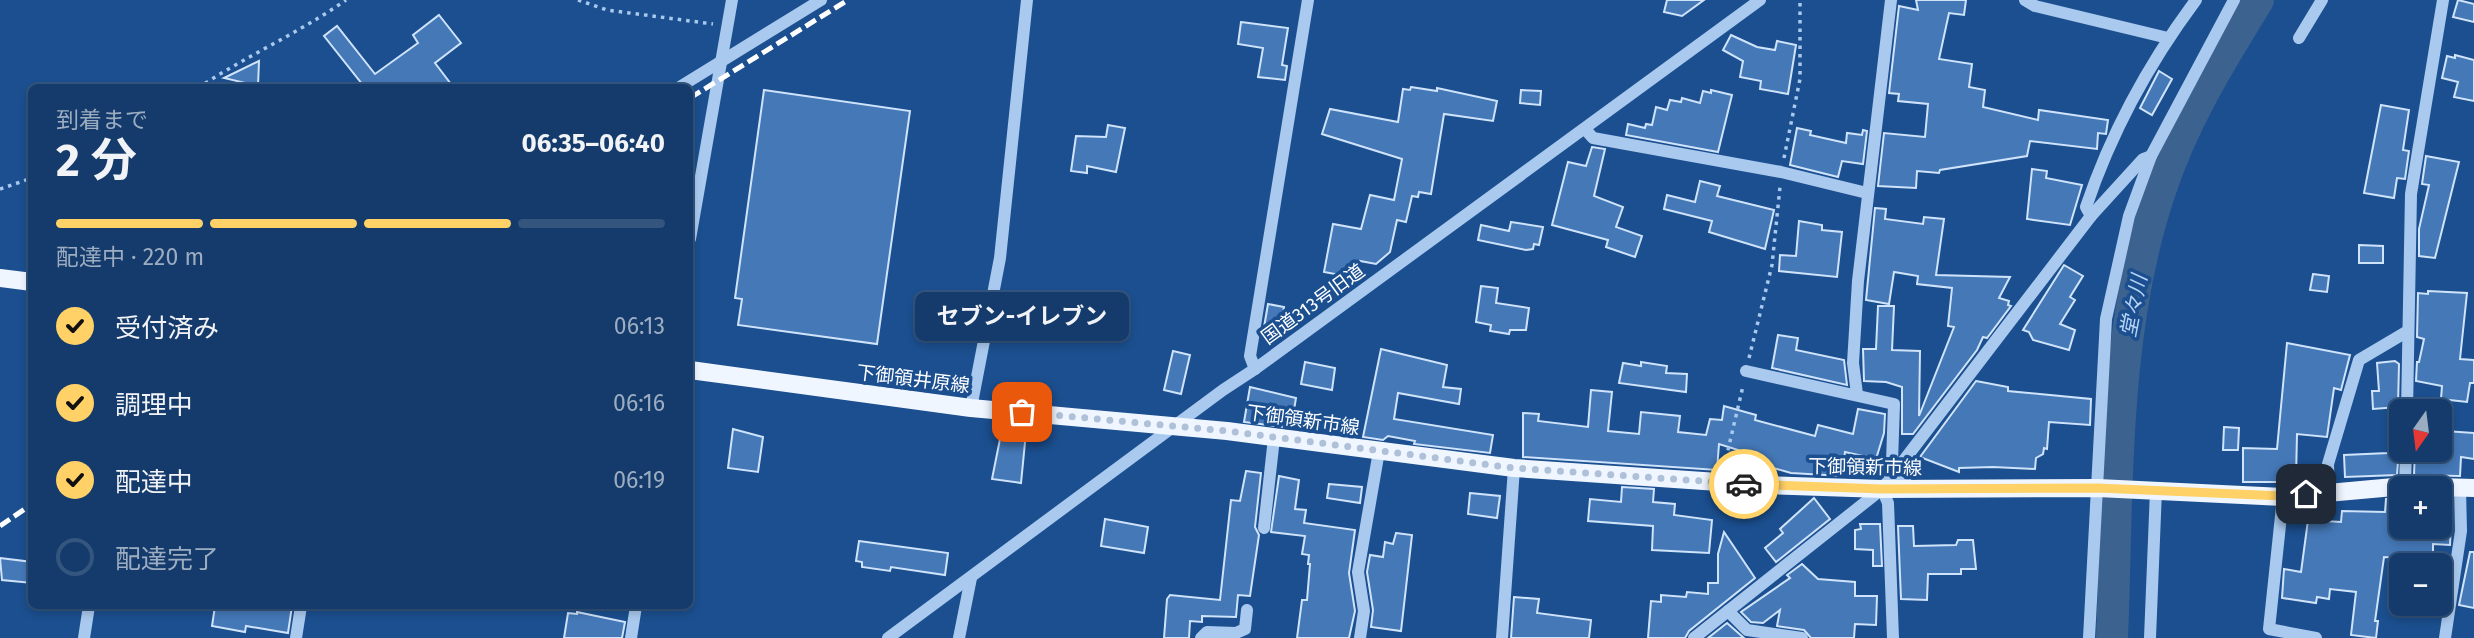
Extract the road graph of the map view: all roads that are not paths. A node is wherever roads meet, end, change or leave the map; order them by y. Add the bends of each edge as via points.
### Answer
1 (732, 0) edge
2 (821, 0) edge
3 (1027, 0) edge
4 (1308, 0) edge
5 (1760, 0) edge
6 (1891, 0) edge
7 (2025, 0) edge
8 (2196, 0) edge
9 (2234, 0) edge
10 (2322, 0) edge
11 (2443, 0) edge
12 (2168, 38) junction
13 (2299, 38) dead end
14 (722, 61) junction
15 (685, 84) edge
16 (1585, 129) junction
17 (2151, 156) junction
18 (1867, 193) junction
19 (2091, 216) junction
20 (693, 222) edge
21 (0, 278) edge
22 (28, 282) edge
23 (2408, 331) junction
24 (1255, 369) junction
25 (693, 370) edge
26 (1746, 371) road end
27 (1857, 394) junction
28 (2407, 399) edge
29 (971, 408) junction
30 (1174, 425) junction
31 (1274, 438) junction
32 (1379, 452) junction
33 (1514, 468) junction
34 (1897, 470) junction
35 (2389, 486) edge
36 (2102, 488) junction
37 (2467, 488) edge
38 (1882, 489) junction
39 (1910, 489) junction
40 (2156, 490) junction
41 (2329, 492) junction
42 (2283, 496) junction
43 (1264, 528) dead end
44 (971, 578) junction
45 (89, 609) edge
46 (301, 609) edge
47 (636, 609) edge
48 (1247, 610) dead end
49 (1728, 611) junction
50 (84, 638) edge
51 (296, 638) edge
52 (631, 638) edge
53 (888, 638) edge
54 (959, 638) edge
55 (1201, 638) edge
56 (1360, 638) edge
57 (1502, 638) edge
58 (1694, 638) edge
59 (1802, 638) edge
60 (1893, 638) edge
61 (2090, 638) edge
62 (2150, 638) edge
63 (2316, 638) edge
64 (2445, 638) edge

1 - 14 street
2 - 14 street
3 - 29 street via 1000,258
4 - 24 street via 1250,356
5 - 16 street, 国道313号旧道
6 - 18 street
7 - 12 street
8 - 12 street
9 - 17 street
10 - 13 street
11 - 23 street via 2411,194
12 - 19 street via 2103,155 2086,207
14 - 15 street
14 - 20 street
16 - 18 street via 1593,138 1782,172
16 - 24 street, 国道313号旧道
17 - 19 street via 2143,159
17 - 36 street via 2129,216 2106,319
18 - 27 street via 1853,344
19 - 34 street
21 - 22 main road
23 - 28 street
23 - 41 street via 2359,360 2328,464
24 - 30 street, 国道313号旧道
25 - 29 main road, 下御領井原線
26 - 27 street
27 - 34 street via 1894,404 1892,462
29 - 30 main road, 下御領井原線
30 - 31 main road, 下御領新市線
30 - 44 street, 国道313号旧道
31 - 32 main road, 下御領新市線
31 - 43 street
32 - 33 main road, 下御領新市線
32 - 56 street via 1358,572 1364,611
33 - 38 main road, 下御領新市線
33 - 57 street
34 - 38 street
34 - 39 street
35 - 41 main road, 下御領新市線
36 - 39 main road, 下御領新市線
36 - 40 main road, 下御領新市線
36 - 61 street
37 - 64 street
38 - 39 main road, 下御領新市線
38 - 49 street
38 - 60 street via 1888,503
40 - 42 main road, 下御領新市線
40 - 62 street
41 - 42 main road, 下御領新市線
42 - 63 street via 2269,629
44 - 53 street, 国道313号旧道
44 - 54 street
45 - 50 street
46 - 51 street
47 - 52 street
48 - 55 street via 1245,629 1207,632
49 - 58 street
49 - 59 street via 1747,630

